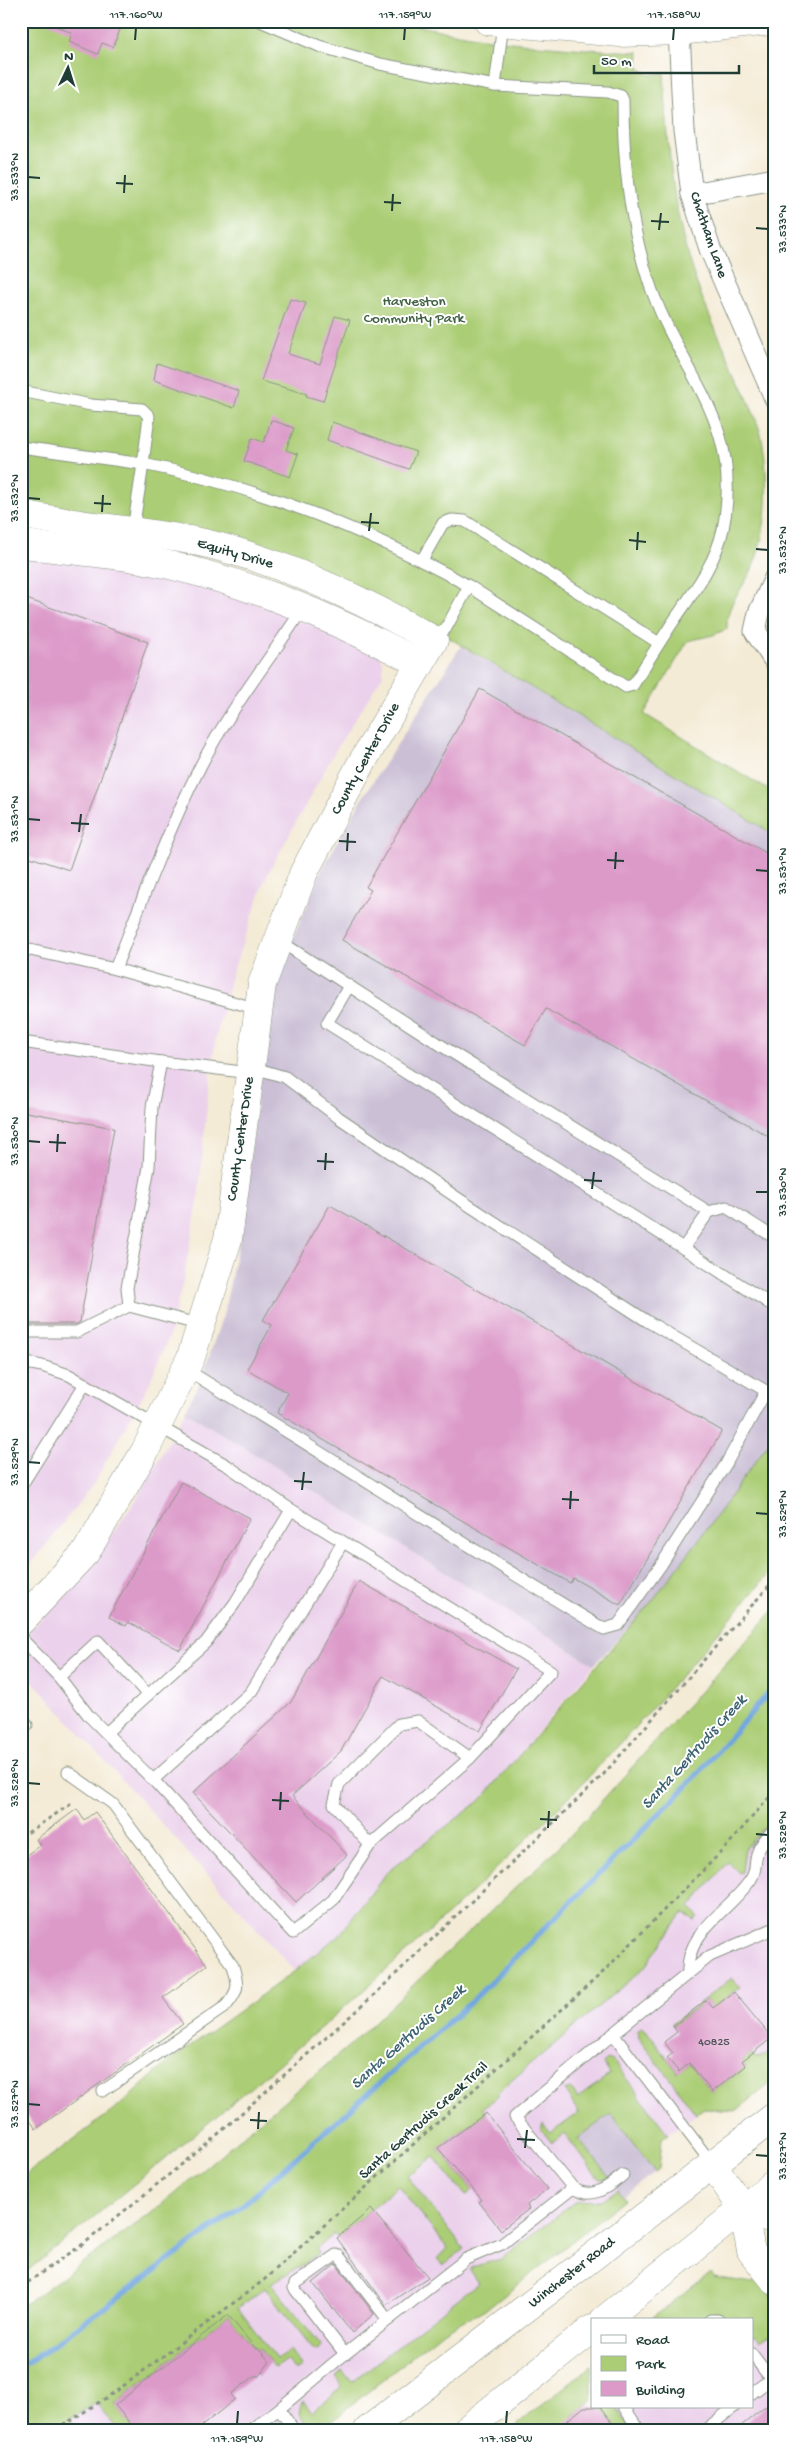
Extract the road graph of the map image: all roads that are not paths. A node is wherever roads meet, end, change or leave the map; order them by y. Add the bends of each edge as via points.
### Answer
1 (260, 21) edge
2 (772, 21) edge
3 (498, 22) edge
4 (679, 31) junction
5 (495, 86) junction
6 (775, 179) edge
7 (692, 194) junction
8 (21, 391) edge
9 (775, 398) edge
10 (21, 447) edge
11 (143, 464) junction
12 (21, 514) edge
13 (133, 530) junction
14 (21, 543) edge
15 (422, 560) junction
16 (775, 578) edge
17 (469, 586) junction
18 (303, 607) junction
19 (434, 640) junction
20 (659, 643) junction
21 (775, 662) edge
22 (421, 664) junction
23 (278, 940) junction
24 (21, 948) edge
25 (115, 969) junction
26 (349, 986) junction
27 (258, 1009) junction
28 (21, 1042) edge
29 (161, 1062) junction
30 (250, 1070) junction
31 (709, 1212) junction
32 (775, 1238) edge
33 (683, 1248) junction
34 (129, 1306) junction
35 (775, 1306) edge
36 (201, 1325) junction
37 (21, 1332) edge
38 (21, 1362) edge
39 (185, 1370) junction
40 (85, 1384) junction
41 (158, 1427) junction
42 (21, 1486) edge
43 (291, 1510) junction
44 (343, 1542) junction
45 (21, 1621) edge
46 (21, 1638) edge
47 (59, 1677) junction
48 (148, 1695) junction
49 (106, 1733) junction
50 (470, 1758) junction
51 (68, 1772) dead end
52 (153, 1780) junction
53 (775, 1828) edge
54 (370, 1845) junction
55 (775, 1928) edge
56 (688, 1974) junction
57 (614, 2034) junction
58 (103, 2091) dead end
59 (775, 2116) edge
60 (713, 2165) junction
61 (623, 2174) dead end
62 (775, 2183) edge
63 (573, 2188) junction
64 (743, 2209) junction
65 (775, 2220) edge
66 (775, 2281) edge
67 (607, 2318) edge
68 (388, 2320) junction
69 (591, 2330) edge
70 (345, 2354) junction
71 (754, 2356) edge
72 (773, 2379) edge
73 (754, 2392) edge
74 (625, 2408) edge
75 (733, 2408) edge
76 (279, 2409) junction
77 (250, 2430) edge
78 (294, 2430) edge
79 (368, 2430) edge
80 (466, 2430) edge
81 (639, 2430) edge
82 (705, 2430) edge

1 - 5 lane via 319,46 380,64
2 - 4 street
3 - 4 street via 620,33
3 - 5 lane
4 - 7 street, Chatham Lane via 684,131
5 - 20 lane via 608,92 621,96 623,100 630,214 648,279 672,338 706,398 726,459 728,490 723,530 708,568
6 - 7 street
7 - 9 street, Chatham Lane via 710,249
8 - 11 lane via 91,405 142,409 148,416
10 - 11 lane
11 - 13 lane
11 - 15 lane via 278,499
12 - 13 street, Equity Drive
13 - 19 street, Equity Drive via 206,544 274,565
14 - 18 street, Equity Drive via 140,559 186,569
15 - 17 lane
15 - 20 lane via 443,522 465,521
16 - 21 street via 759,613 755,631
17 - 19 lane via 446,628
17 - 20 lane via 626,687 633,686
18 - 22 street, Equity Drive
18 - 25 lane via 233,709 200,767 153,869
19 - 22 street, County Center Drive
22 - 23 street, County Center Drive via 361,764 304,872
23 - 26 lane
23 - 27 street, County Center Drive via 262,984
24 - 25 lane
25 - 27 lane
26 - 31 lane
26 - 33 lane via 327,1022
27 - 30 street, County Center Drive
28 - 29 lane
29 - 30 lane
29 - 34 lane via 152,1107 149,1166 127,1288
30 - 36 street, County Center Drive via 228,1239
30 - 39 lane via 286,1077 338,1117 458,1199 647,1321 766,1391 726,1464 661,1565 618,1625 604,1629
31 - 32 lane via 726,1207
31 - 33 lane
33 - 35 lane
34 - 36 lane
34 - 37 lane via 77,1332
36 - 39 street, County Center Drive
38 - 40 lane via 69,1375
39 - 41 street, County Center Drive
40 - 41 lane
40 - 42 lane
41 - 43 lane via 228,1466
41 - 45 street, County Center Drive via 86,1552
43 - 44 lane
43 - 48 lane via 235,1603 206,1642
44 - 50 lane via 551,1671
44 - 52 lane via 250,1692
46 - 47 lane
47 - 48 lane via 98,1641
47 - 49 lane
48 - 49 lane
49 - 52 lane
50 - 54 lane
50 - 54 lane via 418,1722 399,1724 339,1784 334,1804
51 - 58 lane via 113,1804 233,1966 237,1978 237,1992 226,2006
52 - 54 lane via 293,1933 333,1900
53 - 56 lane via 760,1846 756,1871 748,1884 707,1925 690,1955
55 - 56 lane via 710,1956
56 - 57 lane
57 - 60 lane
57 - 63 lane via 515,2117
59 - 60 street, Winchester Road
60 - 64 street
60 - 79 street, Winchester Road
61 - 63 lane via 602,2191 588,2193
62 - 64 street
63 - 68 lane via 502,2244 466,2259
64 - 65 street
64 - 66 street via 751,2251
64 - 67 street
68 - 70 lane
68 - 70 lane via 339,2256 296,2284 294,2288
69 - 80 street
70 - 76 lane
71 - 72 lane
72 - 73 lane
74 - 81 lane
75 - 82 lane
76 - 77 lane
76 - 78 lane

